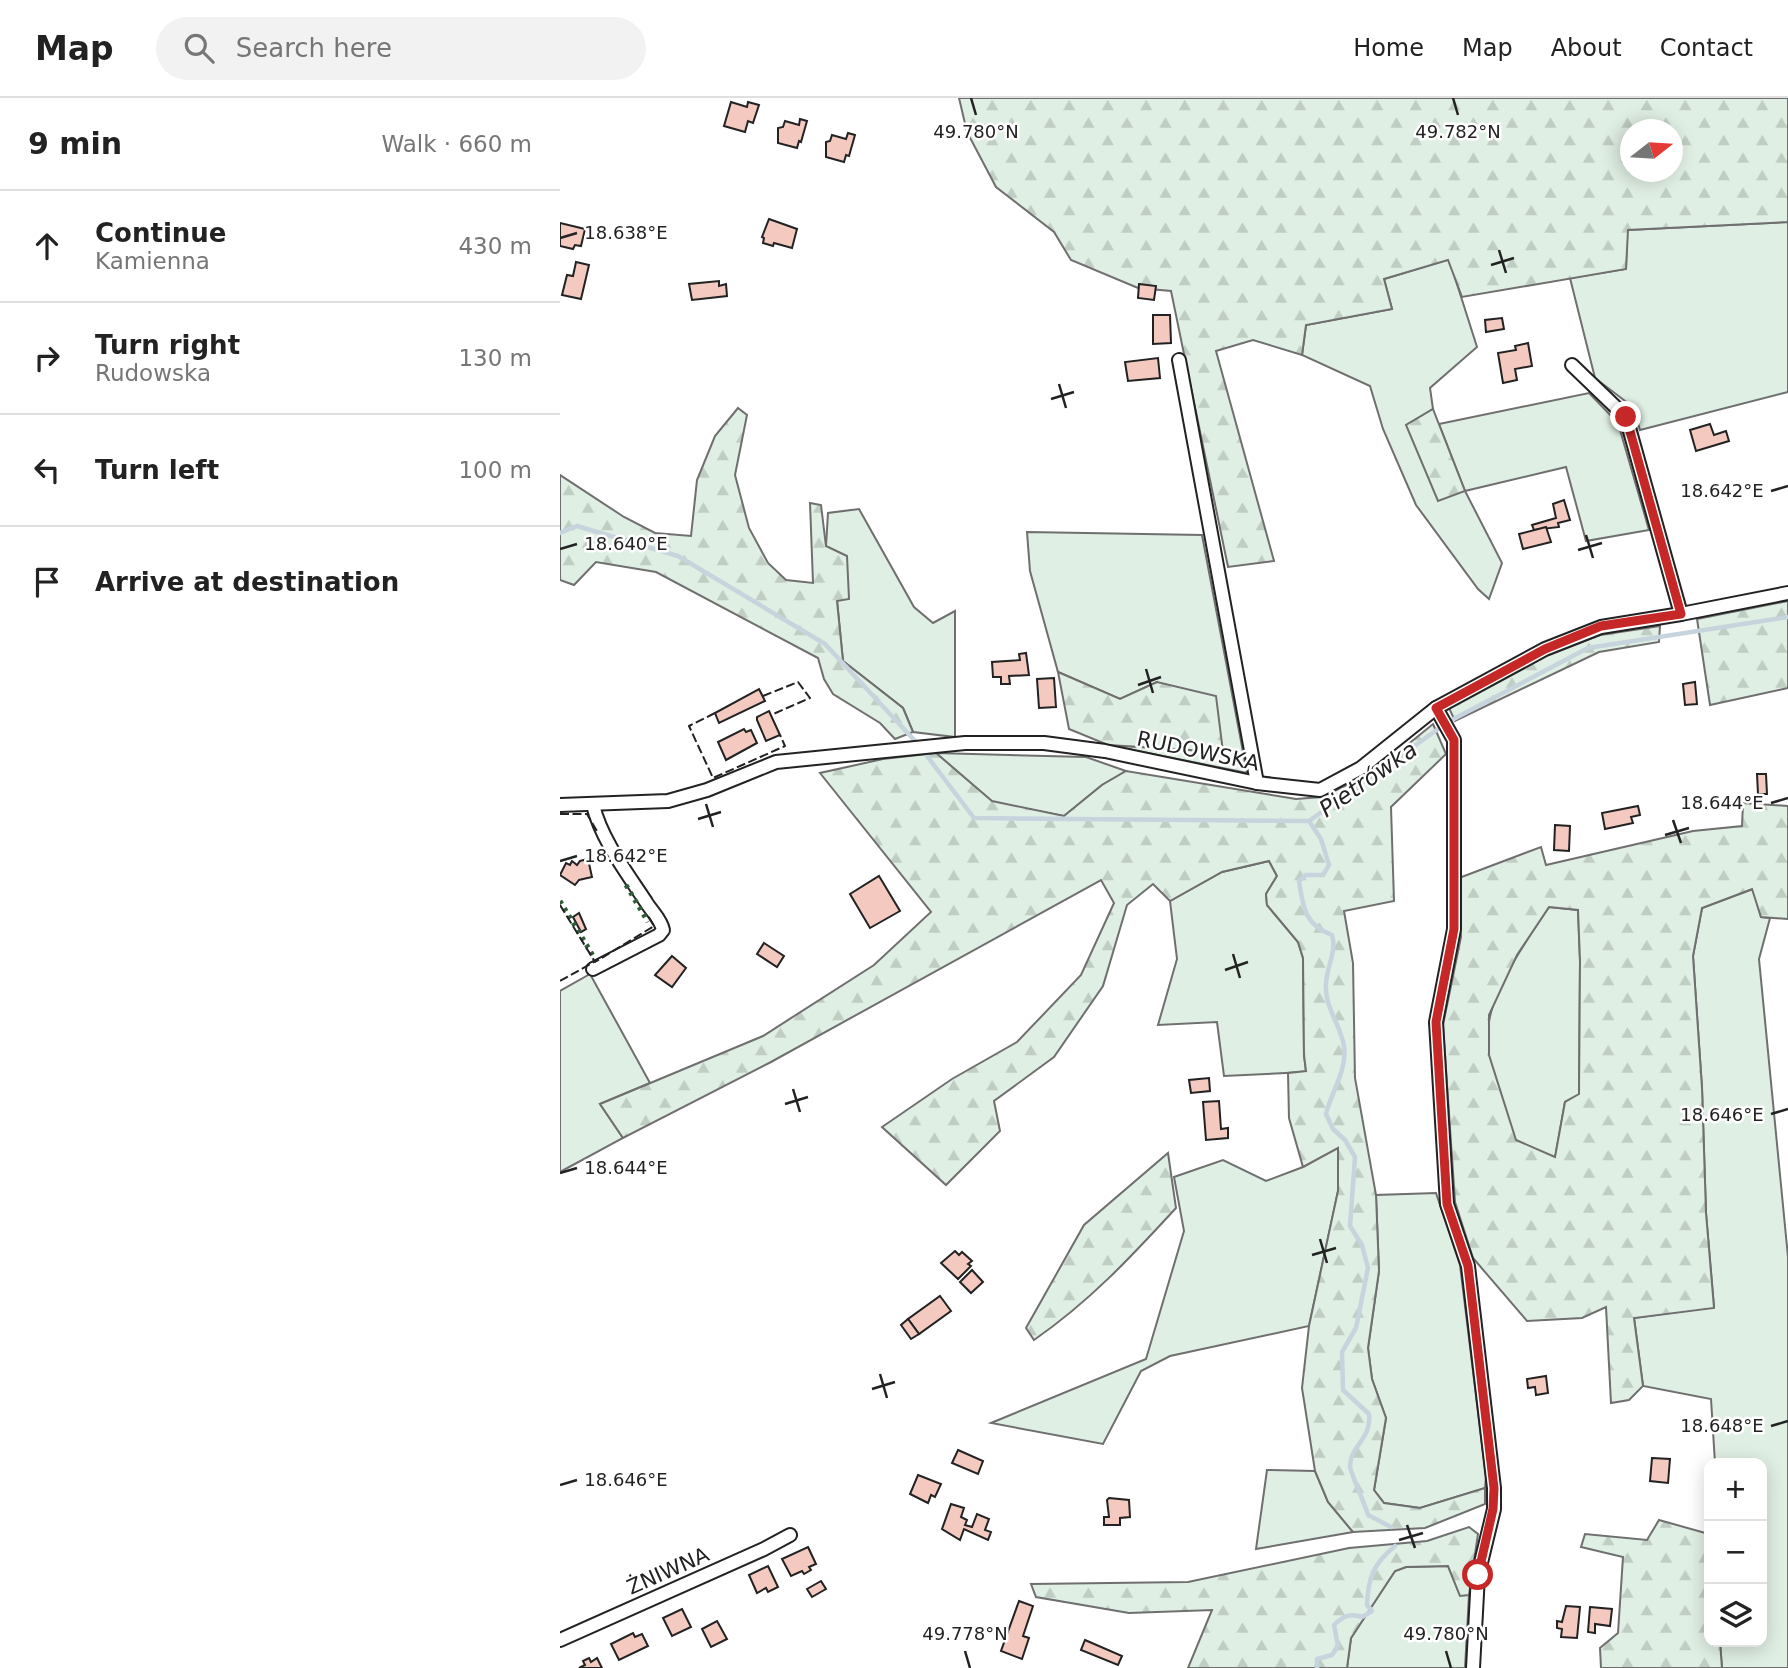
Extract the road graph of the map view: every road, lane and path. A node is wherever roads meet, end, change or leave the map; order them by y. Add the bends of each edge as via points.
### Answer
1 (1180, 360) dead end
2 (1572, 365) dead end
3 (1788, 593) edge
4 (1681, 614) junction
5 (1436, 708) junction
6 (1257, 783) junction
7 (593, 804) junction
8 (560, 805) edge
9 (593, 969) dead end
10 (790, 1535) dead end
11 (560, 1640) edge
12 (1473, 1668) edge

1 - 6 street
2 - 4 street via 1626,417
3 - 4 street, RUDOWSKA
4 - 5 street, RUDOWSKA via 1601,626 1545,649
5 - 6 street, RUDOWSKA via 1362,768 1320,790
5 - 12 street via 1454,740 1454,929 1436,1022 1447,1204 1468,1266 1494,1488 1478,1575
6 - 7 street, RUDOWSKA via 1105,751 1044,743 965,743 776,762 668,801
7 - 8 street, RUDOWSKA
7 - 9 street via 605,833 663,930
10 - 11 street, ŻNIWNA

